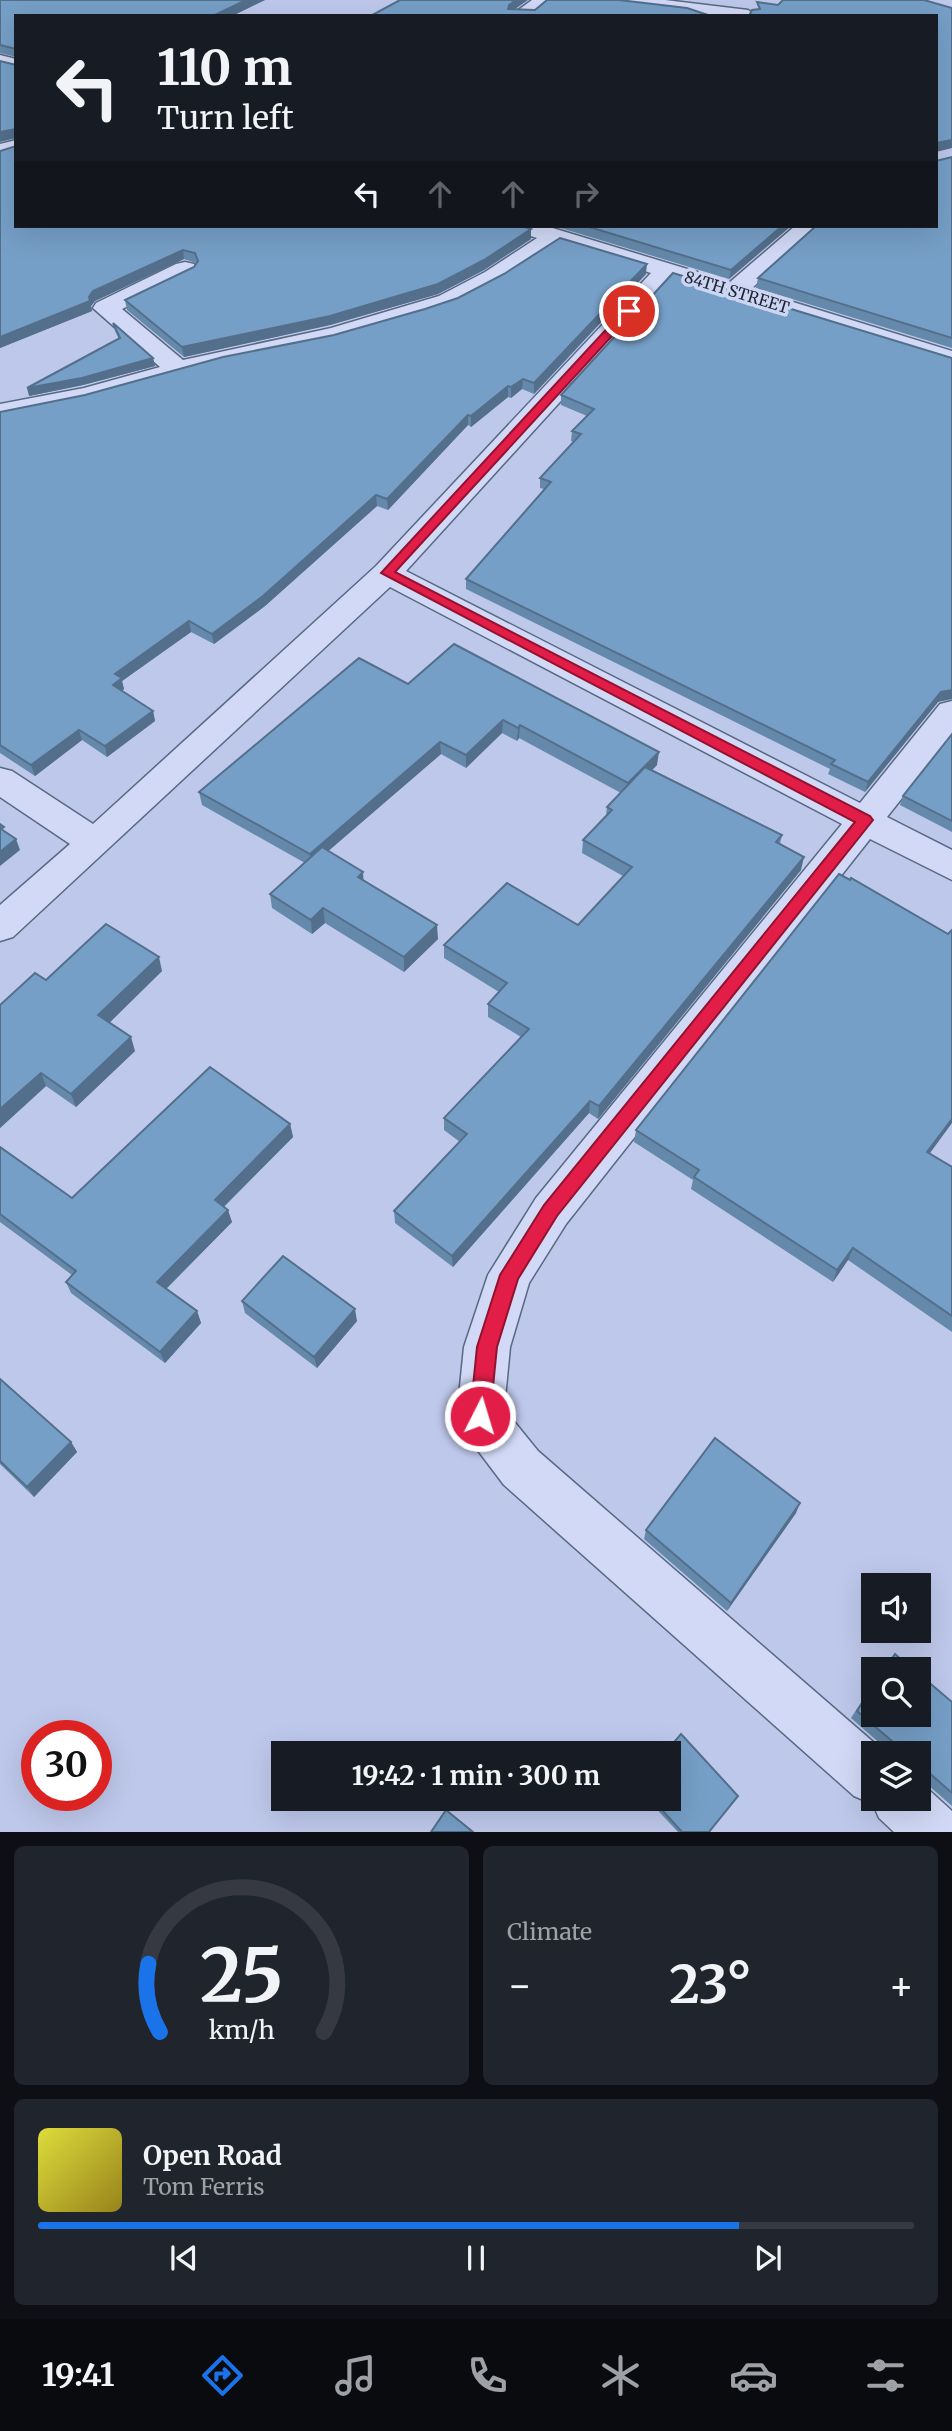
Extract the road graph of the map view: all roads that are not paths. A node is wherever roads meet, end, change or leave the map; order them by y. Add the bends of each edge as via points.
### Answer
1 (545, 0) edge
2 (622, 0) edge
3 (522, 14) edge
4 (733, 14) edge
5 (530, 228) edge
6 (807, 228) edge
7 (556, 236) junction
8 (185, 269) edge
9 (666, 271) junction
10 (734, 291) junction
11 (952, 359) edge
12 (178, 369) junction
13 (0, 412) edge
14 (387, 573) junction
15 (952, 712) edge
16 (0, 780) edge
17 (865, 820) junction
18 (95, 843) junction
19 (952, 866) edge
20 (0, 927) edge
21 (861, 1766) edge
22 (912, 1811) edge
23 (936, 1832) edge

1 - 3 street
2 - 4 street
5 - 7 street, 84TH STREET
6 - 10 street
7 - 9 street, 84TH STREET
7 - 12 street via 448,301 334,335
8 - 12 street via 105,308
9 - 10 street, 84TH STREET
9 - 14 street
10 - 11 street, 84TH STREET
12 - 13 street via 87,395
14 - 17 street
14 - 18 street
15 - 17 street
16 - 18 street
17 - 19 street
17 - 21 street via 551,1211 510,1275 487,1347 480,1416 522,1468
18 - 20 street
22 - 23 street

